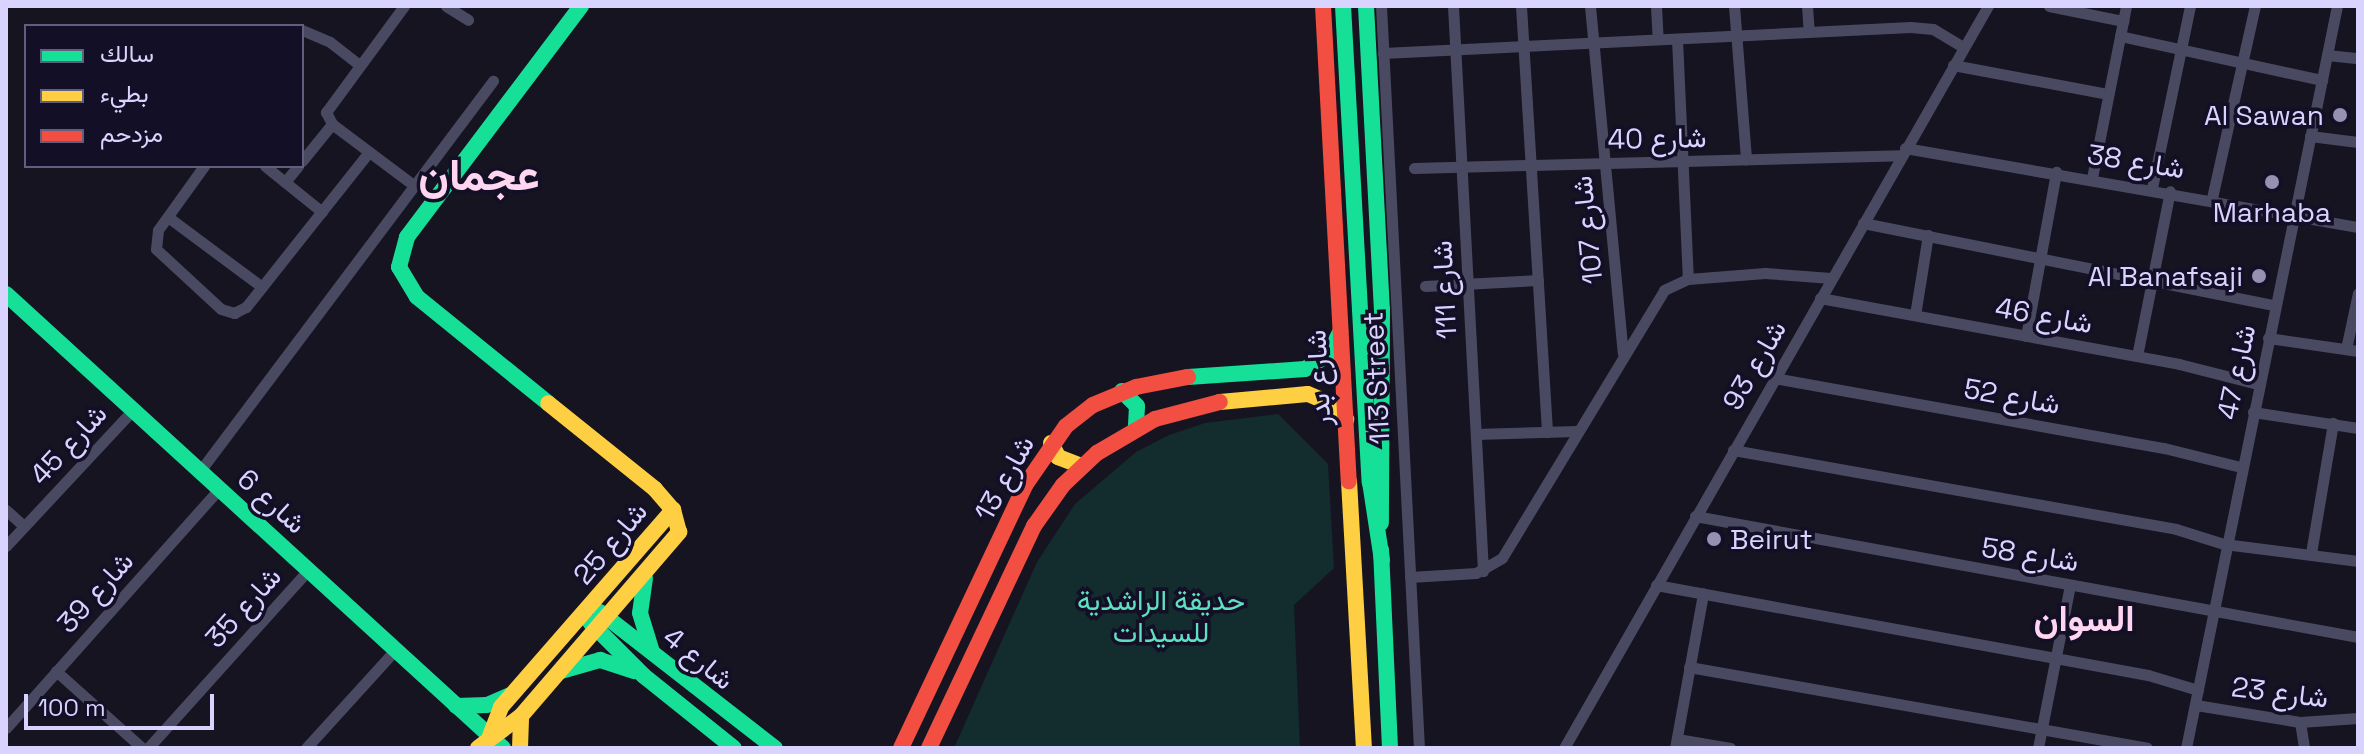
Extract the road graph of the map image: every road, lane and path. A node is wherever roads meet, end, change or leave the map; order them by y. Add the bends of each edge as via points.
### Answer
1 (404, 6) edge
2 (446, 6) edge
3 (581, 6) edge
4 (1323, 6) edge
5 (1343, 6) edge
6 (1366, 6) edge
7 (1381, 6) edge
8 (1453, 6) edge
9 (1521, 6) edge
10 (1590, 6) edge
11 (1656, 6) edge
12 (1734, 6) edge
13 (1807, 6) edge
14 (1988, 6) edge
15 (2049, 6) edge
16 (2126, 6) edge
17 (2190, 6) edge
18 (2255, 6) edge
19 (2337, 6) edge
20 (468, 20) dead end
21 (2123, 21) junction
22 (304, 31) edge
23 (1809, 32) junction
24 (1736, 36) junction
25 (2120, 36) junction
26 (1658, 39) junction
27 (1677, 39) junction
28 (1593, 43) junction
29 (1524, 46) junction
30 (1963, 47) junction
31 (2181, 48) junction
32 (1455, 50) junction
33 (1383, 53) junction
34 (2327, 55) junction
35 (2358, 58) edge
36 (2244, 59) junction
37 (359, 65) junction
38 (1953, 65) junction
39 (2322, 80) junction
40 (493, 81) dead end
41 (2108, 94) junction
42 (332, 124) junction
43 (2310, 136) junction
44 (2358, 142) edge
45 (369, 152) junction
46 (1903, 152) junction
47 (304, 159) edge
48 (1746, 160) junction
49 (1683, 161) junction
50 (1604, 163) junction
51 (1531, 165) junction
52 (1461, 167) junction
53 (203, 168) edge
54 (268, 168) edge
55 (296, 168) edge
56 (1414, 168) dead end
57 (2056, 172) junction
58 (2092, 178) junction
59 (285, 182) junction
60 (415, 186) junction
61 (2152, 188) junction
62 (2170, 191) junction
63 (2212, 198) junction
64 (322, 212) junction
65 (168, 217) junction
66 (2293, 218) junction
67 (1863, 223) junction
68 (2358, 227) edge
69 (1928, 235) junction
70 (2041, 256) junction
71 (2153, 277) junction
72 (1831, 278) junction
73 (1688, 279) junction
74 (1538, 280) junction
75 (1468, 284) junction
76 (1425, 286) dead end
77 (262, 287) junction
78 (2358, 293) edge
79 (6, 294) edge
80 (1820, 298) junction
81 (2275, 305) junction
82 (1915, 315) junction
83 (1341, 331) junction
84 (2026, 336) junction
85 (2268, 338) junction
86 (2352, 350) edge
87 (1623, 353) junction
88 (2137, 356) junction
89 (1774, 378) junction
90 (2258, 384) junction
91 (1122, 391) junction
92 (133, 410) junction
93 (2253, 412) junction
94 (1346, 419) junction
95 (2333, 423) junction
96 (1136, 428) junction
97 (2358, 428) edge
98 (1578, 431) junction
99 (1547, 432) junction
100 (1476, 434) junction
101 (1051, 443) junction
102 (1733, 450) junction
103 (1081, 466) junction
104 (2241, 467) junction
105 (200, 471) junction
106 (219, 489) junction
107 (6, 510) edge
108 (673, 510) junction
109 (1695, 516) junction
110 (24, 526) junction
111 (2224, 544) junction
112 (6, 546) edge
113 (2311, 553) junction
114 (1382, 560) junction
115 (2358, 561) edge
116 (309, 569) junction
117 (1483, 571) junction
118 (646, 573) junction
119 (1410, 577) junction
120 (1656, 585) junction
121 (2070, 585) junction
122 (1703, 594) junction
123 (588, 610) junction
124 (2212, 613) junction
125 (602, 623) junction
126 (2358, 637) edge
127 (396, 649) junction
128 (2055, 658) junction
129 (660, 663) junction
130 (1689, 667) junction
131 (56, 671) junction
132 (559, 672) junction
133 (644, 676) junction
134 (2198, 690) junction
135 (514, 692) junction
136 (2196, 705) junction
137 (456, 706) junction
138 (521, 716) junction
139 (2358, 718) edge
140 (2300, 722) junction
141 (2042, 727) junction
142 (6, 728) edge
143 (484, 742) edge
144 (1676, 744) edge
145 (145, 748) edge
146 (306, 748) edge
147 (503, 748) edge
148 (520, 748) edge
149 (734, 748) edge
150 (775, 748) edge
151 (901, 748) edge
152 (929, 748) edge
153 (1364, 748) edge
154 (1390, 748) edge
155 (1419, 748) edge
156 (1564, 748) edge
157 (1730, 748) edge
158 (2038, 748) edge
159 (2147, 748) edge
160 (2186, 748) edge
161 (2304, 748) edge

1 - 37 street
2 - 20 street
3 - 108 street via 407,237 399,267 417,297 640,474
4 - 83 street, شارع بدر
5 - 114 street, شارع بدر via 1370,482
6 - 114 street, شارع بدر via 1382,323
7 - 33 street, 113 Street
8 - 32 street, شارع 111
9 - 29 street
10 - 28 street, شارع 107
11 - 26 street
12 - 24 street
13 - 23 street
14 - 30 street, شارع 93
15 - 21 street
16 - 21 street
17 - 31 street
18 - 36 street
19 - 34 street, شارع 47
21 - 25 street
22 - 37 street via 330,42
23 - 24 street
23 - 30 street via 1921,27
24 - 27 street
24 - 48 street
25 - 31 street
25 - 41 street
26 - 27 street
26 - 28 street
27 - 49 street
28 - 29 street
28 - 50 street, شارع 107
29 - 32 street
29 - 51 street
30 - 38 street, شارع 93
31 - 36 street
31 - 61 street
32 - 33 street
32 - 52 street, شارع 111
33 - 119 street, 113 Street
34 - 35 street
34 - 39 street, شارع 47
36 - 39 street
36 - 63 street
37 - 42 street via 328,104
38 - 41 street
38 - 46 street, شارع 93
39 - 43 street, شارع 47
40 - 60 street
41 - 58 street
42 - 45 street
42 - 47 street
43 - 44 street
43 - 66 street, شارع 47
45 - 60 street
45 - 64 street
46 - 48 street, شارع 40
46 - 57 street, شارع 38
46 - 67 street, شارع 93
48 - 49 street, شارع 40
49 - 50 street, شارع 40
49 - 73 street
50 - 51 street, شارع 40
50 - 87 street, شارع 107
51 - 52 street, شارع 40
51 - 74 street
52 - 56 street, شارع 40
52 - 75 street, شارع 111
53 - 65 street
54 - 59 street
55 - 59 street
57 - 58 street, شارع 38
57 - 70 street
58 - 61 street, شارع 38
59 - 64 street
60 - 105 street
61 - 62 street, شارع 38
62 - 63 street, شارع 38
62 - 71 street
63 - 66 street, شارع 38
64 - 77 street
65 - 77 street
65 - 77 street via 155,239 158,253 221,309 243,310
66 - 68 street, شارع 38
66 - 81 street, شارع 47
67 - 69 street
67 - 72 street, شارع 93
69 - 70 street
69 - 82 street
70 - 71 street
70 - 84 street
71 - 81 street
71 - 88 street
72 - 73 street via 1765,273
72 - 80 street, شارع 93
73 - 87 street via 1658,296
74 - 75 street
74 - 99 street
75 - 76 street
75 - 100 street, شارع 111
78 - 86 street
79 - 92 street, شارع 6
80 - 82 street, شارع 46
80 - 89 street, شارع 93
81 - 85 street, شارع 47
82 - 84 street, شارع 46
83 - 91 street, شارع 13 via 1329,354 1305,369 1206,374
83 - 94 street, شارع بدر
84 - 88 street, شارع 46
85 - 86 street
85 - 90 street, شارع 47
87 - 98 street
88 - 90 street, شارع 46
89 - 102 street, شارع 93
89 - 104 street, شارع 52 via 2164,448
90 - 93 street, شارع 47
91 - 96 street via 1137,406
91 - 101 street, شارع 13 via 1079,415
92 - 105 street, شارع 6
92 - 110 street, شارع 45
93 - 95 street
93 - 104 street, شارع 47
94 - 96 street, شارع 13 via 1317,396 1272,393 1204,403
94 - 153 street, شارع بدر
95 - 97 street
95 - 113 street
96 - 103 street, شارع 13
98 - 99 street
98 - 117 street via 1507,552
99 - 100 street
100 - 117 street, شارع 111
101 - 103 street via 1058,457
101 - 151 street, شارع 13 via 1026,484
102 - 109 street, شارع 93
102 - 111 street via 2176,529
103 - 152 street, شارع 13 via 1052,499 1021,550
104 - 111 street, شارع 47
105 - 106 street, شارع 6
106 - 116 street, شارع 6
106 - 131 street, شارع 39
107 - 110 street
108 - 118 street, شارع 25 via 677,538
108 - 123 street, شارع 25
109 - 120 street, شارع 93
109 - 121 street, شارع 58
110 - 112 street, شارع 45
111 - 113 street
111 - 124 street, شارع 47
113 - 115 street
114 - 154 street, شارع بدر
116 - 127 street, شارع 6
116 - 145 street, شارع 35
117 - 119 street
118 - 125 street, شارع 25
118 - 129 street via 640,613 646,639
119 - 155 street, 113 Street
120 - 122 street
120 - 156 street, شارع 93
121 - 124 street, شارع 58
121 - 128 street
122 - 128 street
122 - 130 street
123 - 125 street, شارع 4
123 - 135 street, شارع 25
124 - 126 street, شارع 58
124 - 134 street, شارع 47
125 - 129 street, شارع 4
125 - 132 street, شارع 25
125 - 133 street, شارع 4
127 - 137 street, شارع 6
127 - 146 street
128 - 134 street
128 - 141 street
129 - 150 street, شارع 4
130 - 141 street
130 - 144 street
131 - 142 street, شارع 39
131 - 145 street
132 - 133 street via 600,660
132 - 138 street, شارع 25
133 - 149 street, شارع 4
134 - 136 street, شارع 47
135 - 137 street via 487,705
135 - 143 street, شارع 25
136 - 140 street, شارع 23
136 - 160 street, شارع 47
137 - 143 street, شارع 6
138 - 143 street, شارع 25
138 - 148 street
139 - 140 street, شارع 23
140 - 161 street
141 - 158 street
141 - 159 street
143 - 147 street, شارع 6
144 - 157 street

